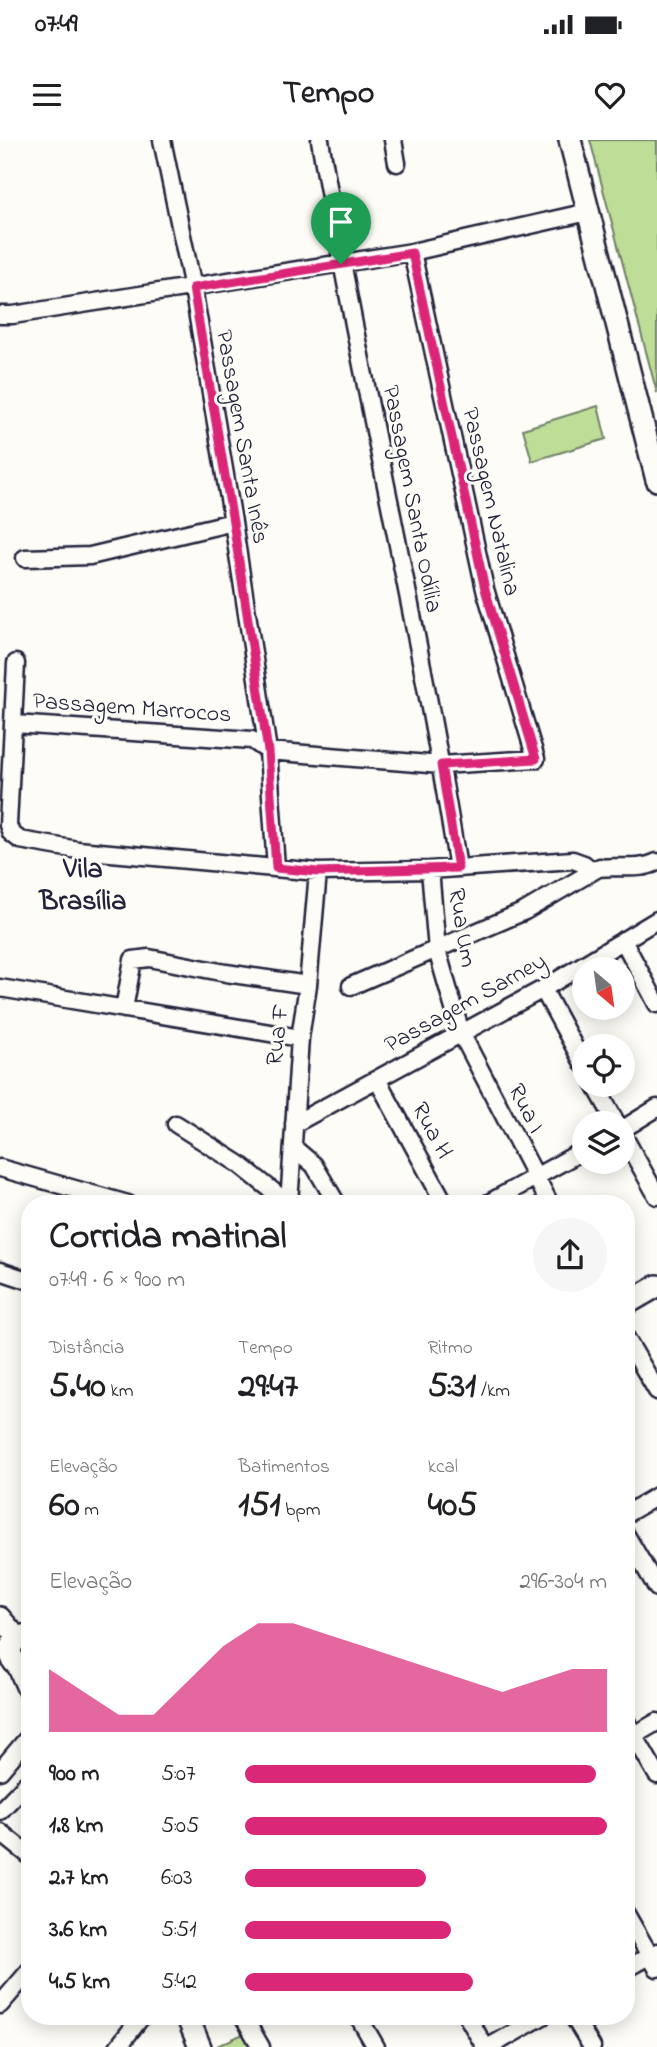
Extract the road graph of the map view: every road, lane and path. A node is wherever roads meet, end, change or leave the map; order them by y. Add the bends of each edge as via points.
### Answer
1 (162, 140) edge
2 (320, 140) edge
3 (393, 140) edge
4 (570, 140) edge
5 (397, 163) dead end
6 (588, 212) junction
7 (412, 253) junction
8 (341, 264) junction
9 (193, 288) junction
10 (0, 314) edge
11 (657, 480) edge
12 (233, 522) junction
13 (25, 558) dead end
14 (16, 663) dead end
15 (14, 724) junction
16 (268, 751) junction
17 (536, 759) joint
18 (441, 765) junction
19 (6, 816) edge
20 (657, 862) edge
21 (600, 867) junction
22 (276, 868) junction
23 (458, 868) junction
24 (430, 870) junction
25 (318, 872) junction
26 (657, 920) edge
27 (623, 940) junction
28 (437, 950) junction
29 (308, 985) junction
30 (351, 985) dead end
31 (0, 988) edge
32 (543, 989) junction
33 (657, 1004) edge
34 (124, 1009) junction
35 (461, 1033) junction
36 (300, 1038) junction
37 (572, 1043) edge
38 (377, 1079) junction
39 (657, 1108) edge
40 (635, 1122) edge
41 (176, 1124) dead end
42 (294, 1124) junction
43 (294, 1148) junction
44 (572, 1157) edge
45 (635, 1157) edge
46 (0, 1168) edge
47 (535, 1177) junction
48 (96, 1195) edge
49 (278, 1195) edge
50 (290, 1195) edge
51 (332, 1195) edge
52 (440, 1195) edge
53 (503, 1195) edge
54 (545, 1195) edge
55 (657, 1196) edge
56 (0, 1272) edge
57 (21, 1278) edge
58 (657, 1286) edge
59 (635, 1299) edge
60 (635, 1353) edge
61 (657, 1391) edge
62 (657, 1496) edge
63 (635, 1509) edge
64 (635, 1550) edge
65 (657, 1588) edge
66 (0, 1617) edge
67 (18, 1648) edge
68 (657, 1722) edge
69 (635, 1730) edge
70 (635, 1741) edge
71 (21, 1747) edge
72 (0, 1771) edge
73 (657, 1775) edge
74 (21, 1789) edge
75 (0, 1811) edge
76 (0, 1832) edge
77 (21, 1849) edge
78 (635, 1928) edge
79 (655, 1959) edge
80 (635, 1966) edge
81 (21, 1980) edge
82 (0, 2005) edge
83 (135, 2025) edge
84 (191, 2025) edge
85 (248, 2025) edge
86 (363, 2025) edge
87 (473, 2025) edge
88 (526, 2025) edge
89 (579, 2025) edge
90 (118, 2047) edge
91 (200, 2047) edge
92 (261, 2047) edge
93 (376, 2047) edge
94 (487, 2047) edge
95 (592, 2047) edge

1 - 9 street, Passagem Santa Inês
2 - 8 street, Passagem Santa Odília
3 - 5 street
4 - 6 main road
6 - 7 street
6 - 11 main road
7 - 8 street
7 - 17 street, Passagem Natalina via 485,589
8 - 9 street
8 - 18 street, Passagem Santa Odília
9 - 10 street
9 - 12 street, Passagem Santa Inês
12 - 13 street via 90,556
12 - 16 street, Passagem Santa Inês
14 - 15 street
15 - 16 street, Passagem Marrocos via 252,740
15 - 19 street
16 - 18 street, Passagem Marrocos
16 - 22 street, Passagem Santa Inês
17 - 18 street, Passagem Marrocos
18 - 23 street, Passagem Santa Odília
19 - 22 street via 10,833 20,841
20 - 21 street via 649,867
21 - 23 street via 590,869 573,860
21 - 28 street via 525,911
22 - 25 street
23 - 24 street
24 - 25 street
24 - 28 street, Rua Um
25 - 29 street, Rua F
26 - 27 street, Passagem Sarney
27 - 32 street, Passagem Sarney
27 - 33 street
28 - 30 street
28 - 35 street, Rua Um
29 - 34 street via 149,958 133,960
29 - 36 street, Rua F
31 - 34 street
32 - 35 street, Passagem Sarney
32 - 37 street
34 - 36 street
35 - 38 street, Passagem Sarney
35 - 47 street, Rua I
36 - 42 street, Rua F
38 - 42 street, Passagem Sarney
38 - 52 street, Rua H
39 - 40 street
41 - 49 street
42 - 43 street, Rua F
43 - 50 street, Rua F
43 - 51 street via 314,1165
44 - 47 street
45 - 55 street
46 - 48 street
47 - 53 street
47 - 54 street, Rua I
56 - 57 street
58 - 59 main road
60 - 61 street
62 - 63 street
64 - 65 street
66 - 67 street
68 - 69 street
70 - 73 street
71 - 72 street
74 - 75 street
76 - 77 street
78 - 79 street
79 - 80 street
81 - 82 street
83 - 90 street
84 - 91 main road
85 - 92 street
86 - 93 street
87 - 94 street
88 - 94 street
89 - 95 street

